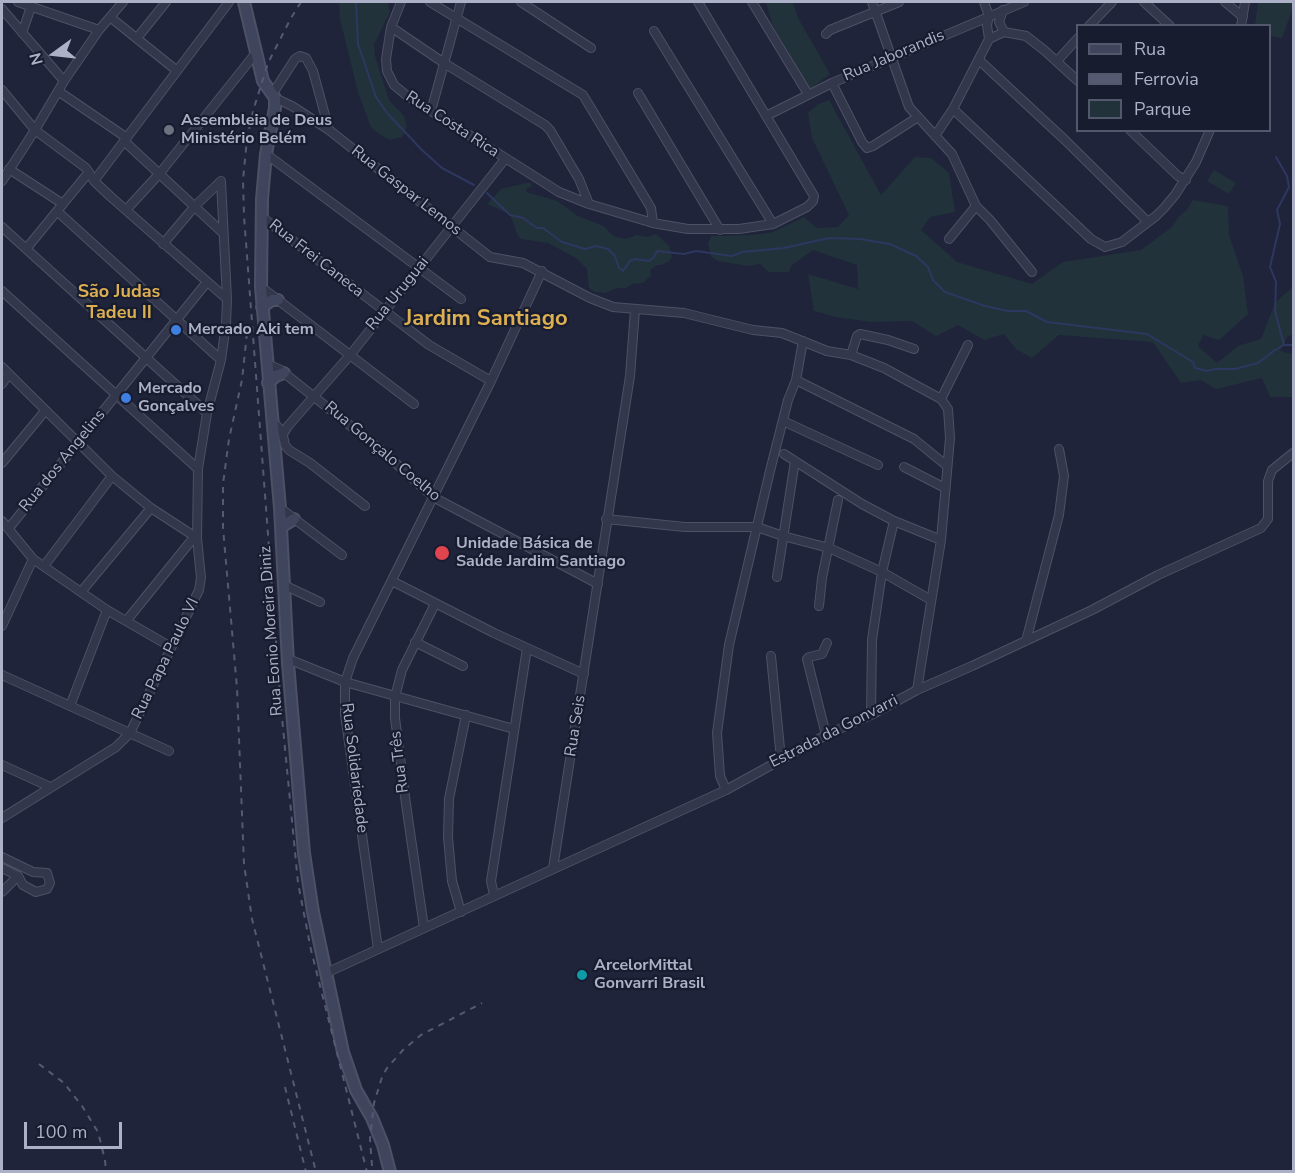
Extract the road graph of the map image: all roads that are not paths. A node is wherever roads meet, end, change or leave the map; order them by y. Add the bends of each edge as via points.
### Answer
1 (18, 2) edge
2 (123, 2) edge
3 (166, 2) edge
4 (229, 2) edge
5 (244, 2) edge
6 (401, 2) edge
7 (430, 2) edge
8 (461, 2) edge
9 (521, 2) edge
10 (698, 2) edge
11 (752, 2) edge
12 (872, 2) edge
13 (899, 2) edge
14 (984, 2) edge
15 (1024, 2) edge
16 (1112, 2) edge
17 (1144, 2) edge
18 (1225, 2) edge
19 (1245, 2) edge
20 (31, 7) junction
21 (2, 9) edge
22 (1003, 10) junction
23 (875, 11) junction
24 (989, 16) junction
25 (110, 17) junction
26 (457, 17) junction
27 (1242, 21) edge
28 (1092, 24) edge
29 (1168, 24) edge
30 (391, 27) junction
31 (99, 30) junction
32 (654, 31) dead end
33 (1004, 32) junction
34 (22, 33) junction
35 (826, 34) dead end
36 (137, 38) junction
37 (989, 39) junction
38 (1076, 39) edge
39 (591, 48) dead end
40 (255, 54) junction
41 (891, 57) junction
42 (979, 60) junction
43 (1057, 61) junction
44 (444, 63) junction
45 (176, 70) junction
46 (1076, 80) edge
47 (63, 81) junction
48 (832, 83) junction
49 (2, 90) edge
50 (58, 91) junction
51 (638, 93) dead end
52 (808, 94) junction
53 (274, 95) junction
54 (952, 109) junction
55 (431, 111) junction
56 (766, 116) junction
57 (918, 117) junction
58 (35, 130) junction
59 (329, 130) junction
60 (1132, 132) edge
61 (1209, 132) edge
62 (935, 136) junction
63 (126, 139) junction
64 (266, 154) junction
65 (505, 159) junction
66 (9, 169) junction
67 (89, 172) junction
68 (160, 173) junction
69 (2, 180) edge
70 (1186, 180) junction
71 (94, 182) junction
72 (63, 204) junction
73 (590, 204) junction
74 (195, 206) junction
75 (976, 206) junction
76 (126, 210) junction
77 (58, 212) junction
78 (262, 217) junction
79 (1148, 222) junction
80 (653, 223) junction
81 (773, 224) junction
82 (2, 227) edge
83 (451, 227) junction
84 (720, 230) junction
85 (223, 233) junction
86 (949, 239) dead end
87 (163, 244) junction
88 (27, 249) junction
89 (419, 269) junction
90 (542, 272) junction
91 (1032, 272) dead end
92 (207, 282) junction
93 (261, 287) junction
94 (2, 291) edge
95 (227, 299) junction
96 (461, 299) dead end
97 (278, 300) junction
98 (262, 307) junction
99 (635, 310) junction
100 (384, 311) junction
101 (177, 319) junction
102 (803, 341) junction
103 (968, 345) dead end
104 (914, 349) dead end
105 (351, 354) junction
106 (851, 355) junction
107 (146, 358) junction
108 (221, 360) junction
109 (267, 364) junction
110 (2, 367) edge
111 (284, 373) junction
112 (9, 374) junction
113 (796, 380) junction
114 (491, 381) junction
115 (268, 383) junction
116 (2, 384) edge
117 (116, 395) junction
118 (315, 396) junction
119 (941, 399) junction
120 (414, 404) dead end
121 (45, 411) junction
122 (207, 413) junction
123 (272, 421) junction
124 (783, 421) junction
125 (284, 430) junction
126 (78, 443) junction
127 (1059, 449) dead end
128 (282, 450) junction
129 (1293, 453) edge
130 (784, 454) dead end
131 (795, 461) junction
132 (2, 463) edge
133 (878, 465) dead end
134 (947, 466) junction
135 (904, 467) dead end
136 (198, 469) junction
137 (112, 476) junction
138 (945, 488) junction
139 (433, 497) junction
140 (838, 500) dead end
141 (365, 506) dead end
142 (151, 508) junction
143 (280, 508) junction
144 (294, 519) junction
145 (606, 519) junction
146 (2, 521) edge
147 (894, 521) junction
148 (281, 526) junction
149 (757, 527) junction
150 (9, 528) junction
151 (783, 536) junction
152 (196, 537) junction
153 (941, 540) junction
154 (829, 548) junction
155 (342, 555) dead end
156 (33, 559) junction
157 (44, 566) junction
158 (882, 572) junction
159 (777, 577) dead end
160 (392, 581) junction
161 (598, 584) junction
162 (284, 585) junction
163 (81, 592) junction
164 (931, 600) junction
165 (320, 602) dead end
166 (435, 604) junction
167 (819, 606) dead end
168 (107, 610) junction
169 (127, 620) junction
170 (2, 626) edge
171 (1026, 641) junction
172 (415, 642) junction
173 (827, 643) dead end
174 (171, 647) junction
175 (527, 648) junction
176 (771, 656) dead end
177 (288, 659) junction
178 (463, 666) dead end
179 (584, 674) junction
180 (2, 675) edge
181 (345, 682) junction
182 (917, 690) junction
183 (395, 697) junction
184 (70, 706) junction
185 (466, 715) junction
186 (870, 715) junction
187 (514, 729) junction
188 (130, 733) junction
189 (826, 735) junction
190 (169, 751) dead end
191 (781, 759) junction
192 (2, 765) edge
193 (50, 787) junction
194 (726, 790) junction
195 (2, 818) edge
196 (2, 857) edge
197 (2, 868) edge
198 (553, 868) junction
199 (18, 876) junction
200 (2, 891) edge
201 (494, 895) junction
202 (461, 912) junction
203 (424, 928) junction
204 (378, 949) junction
205 (326, 973) junction
206 (390, 1172) edge

1 - 20 street
2 - 25 street
3 - 36 street
4 - 45 street
5 - 40 main road
6 - 30 street, Rua Costa Rica
7 - 26 street
8 - 26 street
9 - 39 street
10 - 56 street
11 - 52 street
12 - 23 street
13 - 23 street
14 - 24 street
15 - 22 street, Rua Jaborandis
16 - 28 street
17 - 29 street
18 - 27 street
19 - 27 street
20 - 31 street
20 - 34 street
21 - 34 street
22 - 24 street, Rua Jaborandis
22 - 33 street via 999,22
23 - 35 street
23 - 41 street
24 - 37 street
24 - 41 street, Rua Jaborandis
25 - 31 street
25 - 36 street
26 - 44 street
26 - 80 street via 577,90 651,208
30 - 44 street
30 - 55 street, Rua Costa Rica via 386,59 389,77 399,90
31 - 47 street
32 - 81 street
33 - 37 street
33 - 43 street via 1026,36
34 - 47 street
36 - 45 street
37 - 42 street
38 - 43 street
40 - 53 main road via 263,81
40 - 68 street
41 - 48 street, Rua Jaborandis
41 - 57 street via 907,103
42 - 54 street
42 - 79 street
43 - 46 street
44 - 55 street
44 - 73 street via 550,130
45 - 63 street
47 - 50 street
48 - 52 street, Rua Jaborandis
48 - 57 street via 867,147
49 - 58 street
50 - 58 street
50 - 63 street
51 - 84 street
52 - 56 street, Rua Jaborandis
53 - 59 street, Rua Gaspar Lemos
53 - 59 street via 295,59 306,58 313,70
53 - 64 main road, Rua Eonio Moreira Diniz
54 - 62 street
54 - 79 street via 1098,244 1105,247 1122,242
55 - 65 street, Rua Costa Rica
56 - 81 street, Rua Costa Rica via 814,196 807,207
57 - 62 street
58 - 66 street
58 - 67 street
59 - 83 street, Rua Gaspar Lemos
60 - 70 street
61 - 70 street
62 - 75 street via 952,154
63 - 68 street
63 - 71 street
64 - 78 main road, Rua Eonio Moreira Diniz
64 - 89 street
65 - 73 street, Rua Costa Rica via 559,192
65 - 83 street, Rua Uruguai
66 - 69 street
66 - 72 street
67 - 71 street
67 - 72 street
68 - 74 street
68 - 76 street
70 - 79 street
71 - 76 street
72 - 77 street
73 - 80 street, Rua Costa Rica
74 - 85 street
74 - 85 street, Rua Papa Paulo VI via 220,181
74 - 87 street
75 - 86 street
75 - 91 street
76 - 87 street
77 - 88 street
77 - 101 street
78 - 93 main road, Rua Eonio Moreira Diniz
78 - 100 street, Rua Frei Caneca
80 - 84 street, Rua Costa Rica
81 - 84 street, Rua Costa Rica
82 - 88 street
83 - 89 street, Rua Uruguai
83 - 90 street, Rua Gaspar Lemos via 490,257 523,263
85 - 95 street, Rua Papa Paulo VI
87 - 92 street
88 - 107 street
89 - 96 street
89 - 100 street, Rua Uruguai
90 - 99 street, Rua Gaspar Lemos via 598,301
90 - 114 street, Rua Solidariedade
92 - 95 street
92 - 101 street, Rua dos Angelins
93 - 97 street
93 - 98 main road, Rua Eonio Moreira Diniz
94 - 117 street
95 - 108 street, Rua Papa Paulo VI
97 - 98 main road
97 - 105 street
98 - 109 main road, Rua Eonio Moreira Diniz
99 - 102 street, Rua Gaspar Lemos via 684,313
99 - 145 street, Rua Seis via 630,376
100 - 105 street, Rua Uruguai
100 - 114 street, Rua Frei Caneca via 429,345
101 - 107 street, Rua dos Angelins
101 - 108 street
102 - 106 street, Rua Gaspar Lemos
102 - 113 street
103 - 119 street
104 - 106 street via 859,334
105 - 118 street, Rua Uruguai
105 - 120 street
106 - 119 street, Rua Gaspar Lemos via 908,379
107 - 117 street, Rua dos Angelins
107 - 122 street
108 - 122 street, Rua Papa Paulo VI
109 - 111 street, Rua Gonçalo Coelho
109 - 115 main road, Rua Eonio Moreira Diniz
110 - 112 street
111 - 115 main road
111 - 118 street, Rua Gonçalo Coelho
112 - 116 street
112 - 121 street
113 - 124 street
113 - 134 street via 914,439
114 - 139 street, Rua Solidariedade
115 - 123 main road, Rua Eonio Moreira Diniz
117 - 126 street, Rua dos Angelins
117 - 136 street
118 - 125 street, Rua Uruguai
118 - 139 street, Rua Gonçalo Coelho
119 - 134 street via 950,416
121 - 126 street
121 - 132 street
122 - 136 street, Rua Papa Paulo VI
123 - 125 street
123 - 128 main road, Rua Eonio Moreira Diniz
124 - 133 street
124 - 149 street
125 - 128 street
126 - 137 street
126 - 150 street, Rua dos Angelins
127 - 171 street via 1064,476 1059,515
128 - 141 street via 310,463
128 - 143 main road, Rua Eonio Moreira Diniz
129 - 171 street, Estrada da Gonvarri via 1272,471 1268,481 1268,519 1261,528
130 - 131 street
131 - 147 street
131 - 151 street
134 - 138 street
135 - 138 street
136 - 152 street, Rua Papa Paulo VI
137 - 142 street
137 - 157 street
138 - 153 street
139 - 160 street, Rua Solidariedade
139 - 161 street, Rua Gonçalo Coelho
140 - 154 street
142 - 152 street
142 - 163 street
143 - 144 street
143 - 148 main road, Rua Eonio Moreira Diniz
144 - 148 main road
144 - 155 street
145 - 149 street via 685,527
145 - 161 street, Rua Seis
146 - 150 street
147 - 153 street
147 - 158 street
148 - 162 main road, Rua Eonio Moreira Diniz
149 - 151 street
149 - 194 street via 729,645 718,722 720,776
150 - 156 street
151 - 154 street
151 - 159 street
152 - 169 street
152 - 174 street, Rua Papa Paulo VI via 199,590
153 - 164 street
154 - 158 street
154 - 167 street
156 - 157 street
156 - 170 street
157 - 163 street
158 - 164 street
158 - 186 street via 872,640
160 - 166 street
160 - 181 street, Rua Solidariedade
161 - 179 street, Rua Seis
162 - 165 street
162 - 177 main road, Rua Eonio Moreira Diniz
163 - 168 street
164 - 182 street
166 - 172 street, Rua Três
166 - 175 street
168 - 169 street
168 - 184 street
169 - 174 street
171 - 182 street, Estrada da Gonvarri
172 - 178 street
172 - 183 street, Rua Três
173 - 189 street via 822,654 807,659
174 - 188 street, Rua Papa Paulo VI
175 - 179 street
175 - 187 street
176 - 191 street
177 - 181 street
177 - 205 main road, Rua Eonio Moreira Diniz via 304,853
179 - 198 street, Rua Seis
180 - 184 street
181 - 183 street
181 - 204 street, Rua Solidariedade via 345,714
182 - 186 street, Estrada da Gonvarri
183 - 185 street
183 - 203 street, Rua Três
184 - 188 street
185 - 187 street
185 - 202 street via 449,799 452,881
186 - 189 street, Estrada da Gonvarri
187 - 201 street via 490,881
188 - 190 street
188 - 193 street, Rua Papa Paulo VI via 116,747
189 - 191 street, Estrada da Gonvarri
191 - 194 street, Estrada da Gonvarri
192 - 193 street
193 - 195 street, Rua Papa Paulo VI
194 - 198 street, Estrada da Gonvarri
196 - 199 street via 33,872 47,873 50,883 47,889 36,892
197 - 199 street
198 - 201 street, Estrada da Gonvarri
199 - 200 street
201 - 202 street, Estrada da Gonvarri
202 - 203 street, Estrada da Gonvarri
203 - 204 street, Estrada da Gonvarri
204 - 205 street, Estrada da Gonvarri
205 - 206 main road, Rua Eonio Moreira Diniz via 350,1074 375,1124

